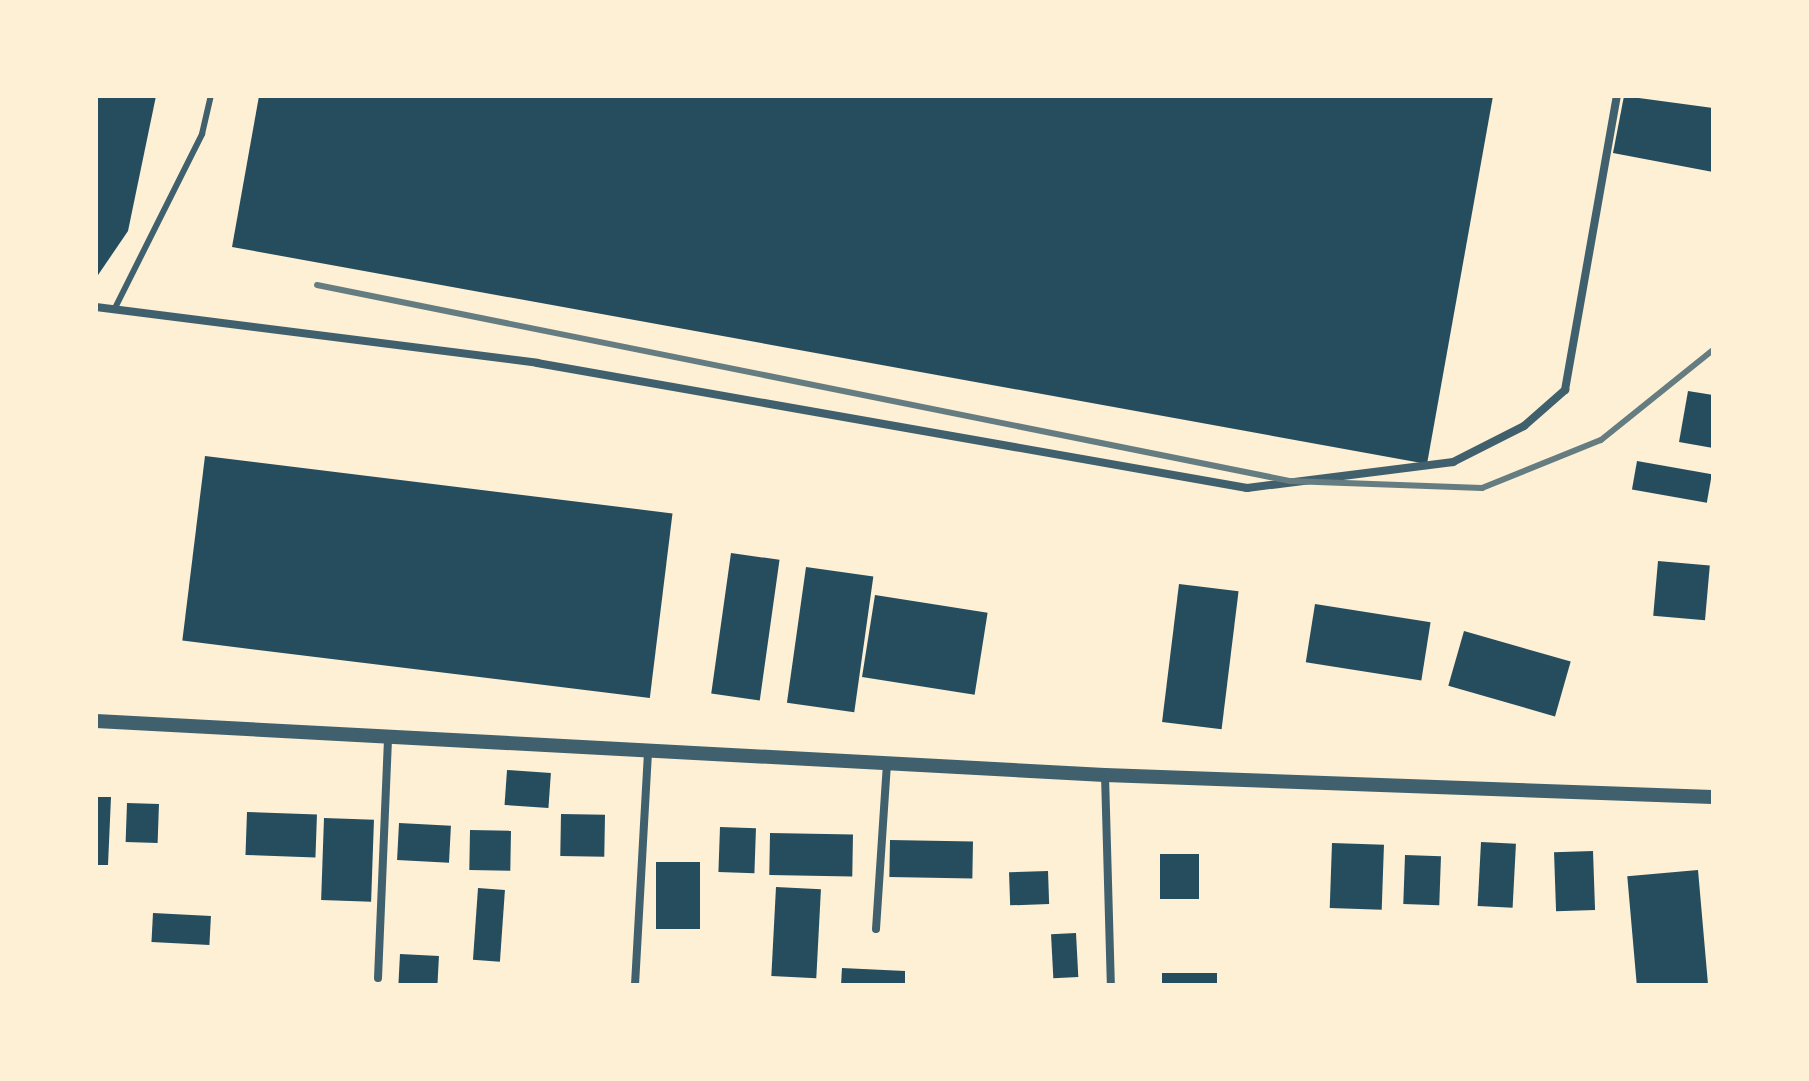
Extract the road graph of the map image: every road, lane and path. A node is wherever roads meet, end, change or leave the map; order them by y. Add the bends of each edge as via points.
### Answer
1 (211, 96) edge
2 (1617, 96) edge
3 (96, 307) edge
4 (114, 310) junction
5 (96, 721) edge
6 (388, 734) junction
7 (648, 749) junction
8 (887, 763) junction
9 (1105, 775) junction
10 (1713, 797) edge
11 (876, 929) dead end
12 (378, 978) dead end
13 (635, 985) edge
14 (1111, 985) edge

1 - 4 lane via 202,134
2 - 4 street via 1565,390 1524,426 1453,462 1247,488 537,363
3 - 4 street
5 - 6 street
6 - 7 street
6 - 12 street
7 - 8 street
7 - 13 street
8 - 9 street
8 - 11 street
9 - 10 street
9 - 14 street

